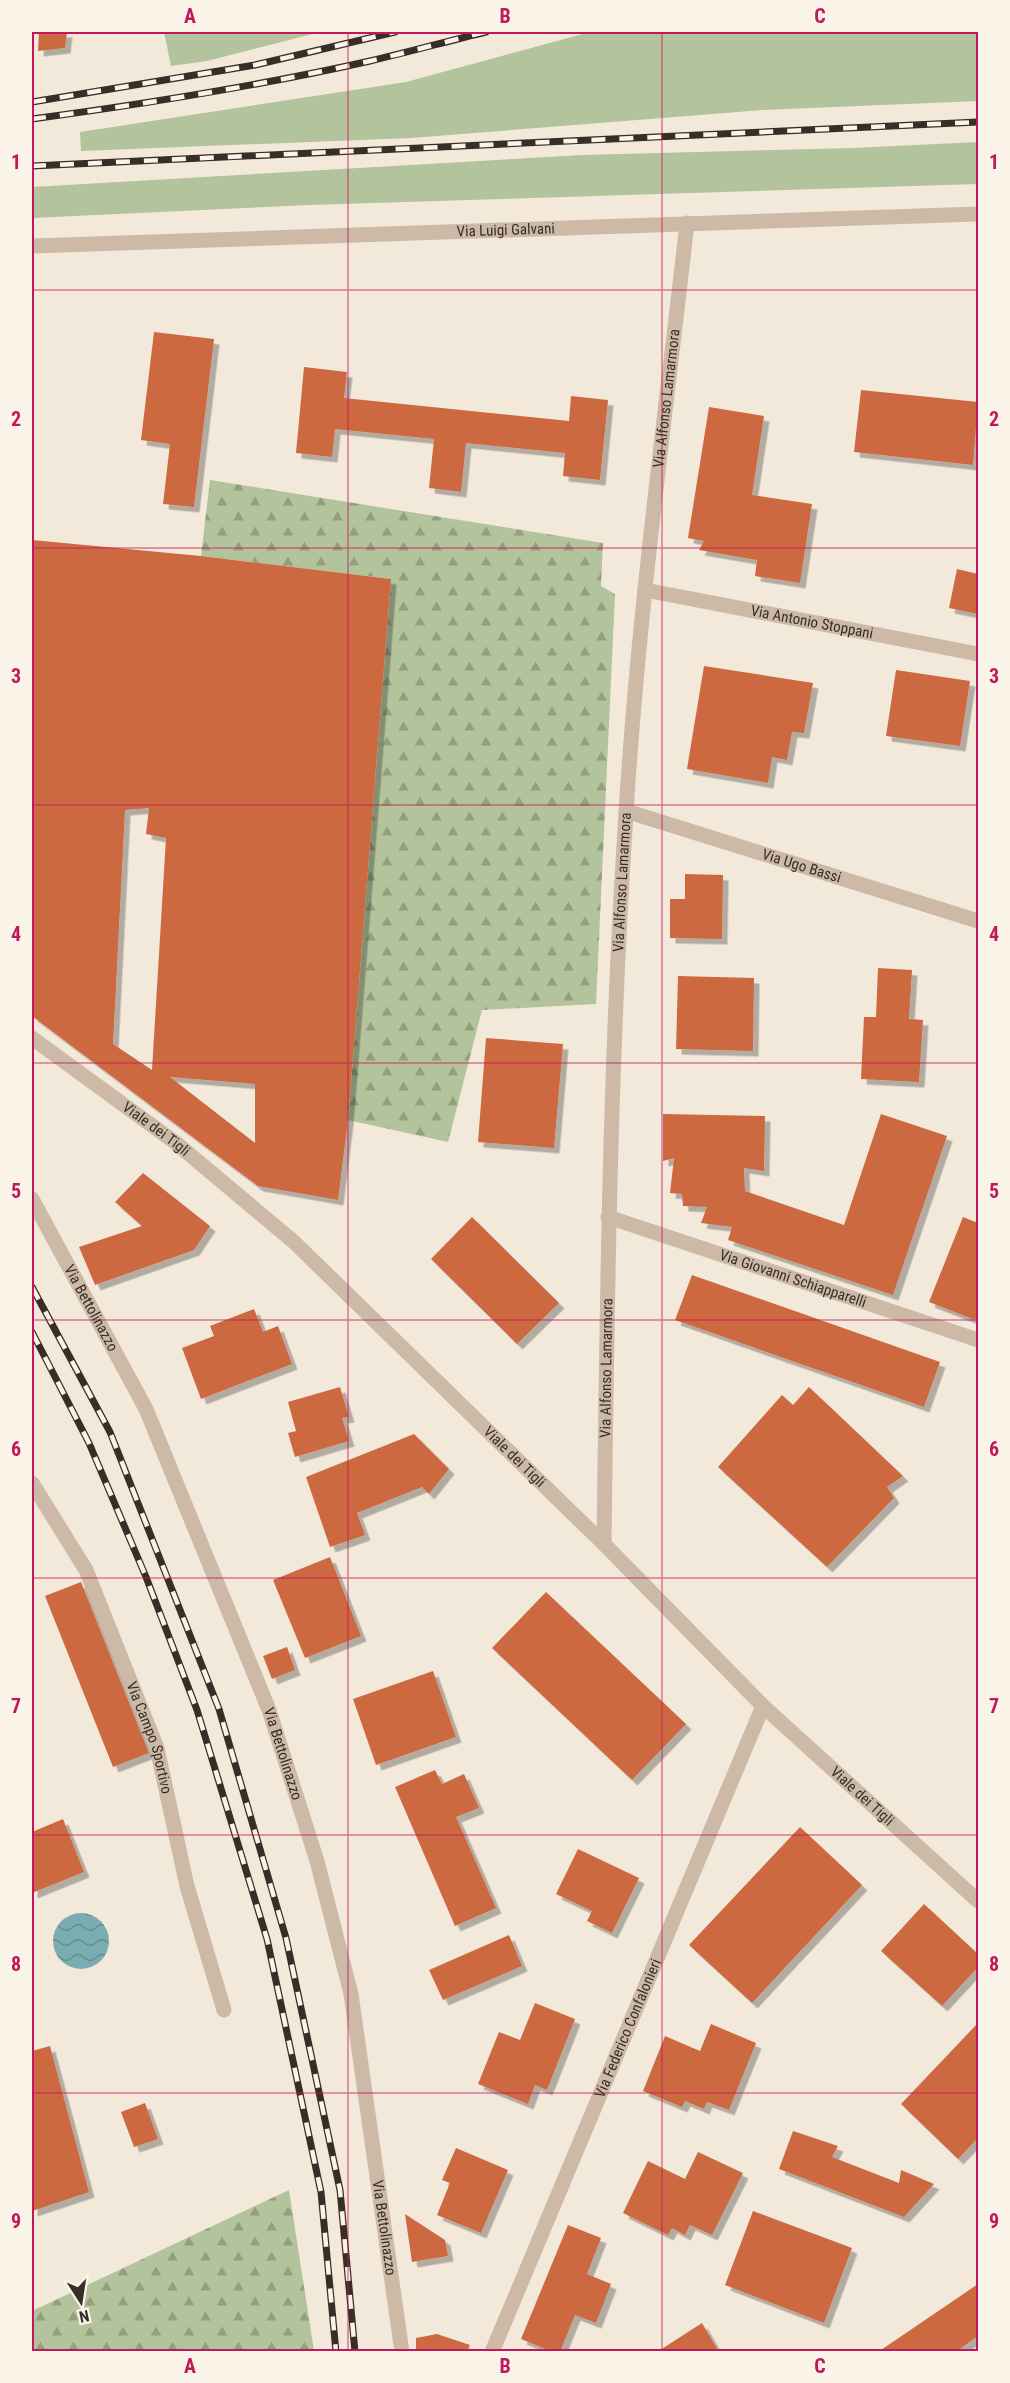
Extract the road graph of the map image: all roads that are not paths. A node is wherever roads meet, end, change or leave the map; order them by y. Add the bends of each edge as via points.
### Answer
1 (978, 214) edge
2 (687, 223) junction
3 (32, 246) edge
4 (645, 590) junction
5 (978, 654) edge
6 (626, 811) junction
7 (978, 921) edge
8 (32, 1038) edge
9 (32, 1199) edge
10 (608, 1217) junction
11 (978, 1340) edge
12 (32, 1483) edge
13 (604, 1545) junction
14 (763, 1706) junction
15 (978, 1901) edge
16 (224, 2010) dead end
17 (402, 2352) edge
18 (492, 2352) edge

1 - 2 street, Via Luigi Galvani
2 - 3 street, Via Luigi Galvani
2 - 4 street, Via Alfonso Lamarmora
4 - 5 street, Via Antonio Stoppani
4 - 6 street, Via Alfonso Lamarmora
6 - 7 street, Via Ugo Bassi
6 - 10 street, Via Alfonso Lamarmora
8 - 13 street, Viale dei Tigli via 176,1143 294,1242
9 - 17 street, Via Bettolinazzo via 146,1409 269,1710 317,1861 351,1994
10 - 11 street, Via Giovanni Schiapparelli
10 - 13 street, Via Alfonso Lamarmora
12 - 16 street, Via Campo Sportivo via 86,1570 157,1748 187,1886
13 - 14 street, Viale dei Tigli
14 - 15 street, Viale dei Tigli
14 - 18 street, Via Federico Confalonieri

